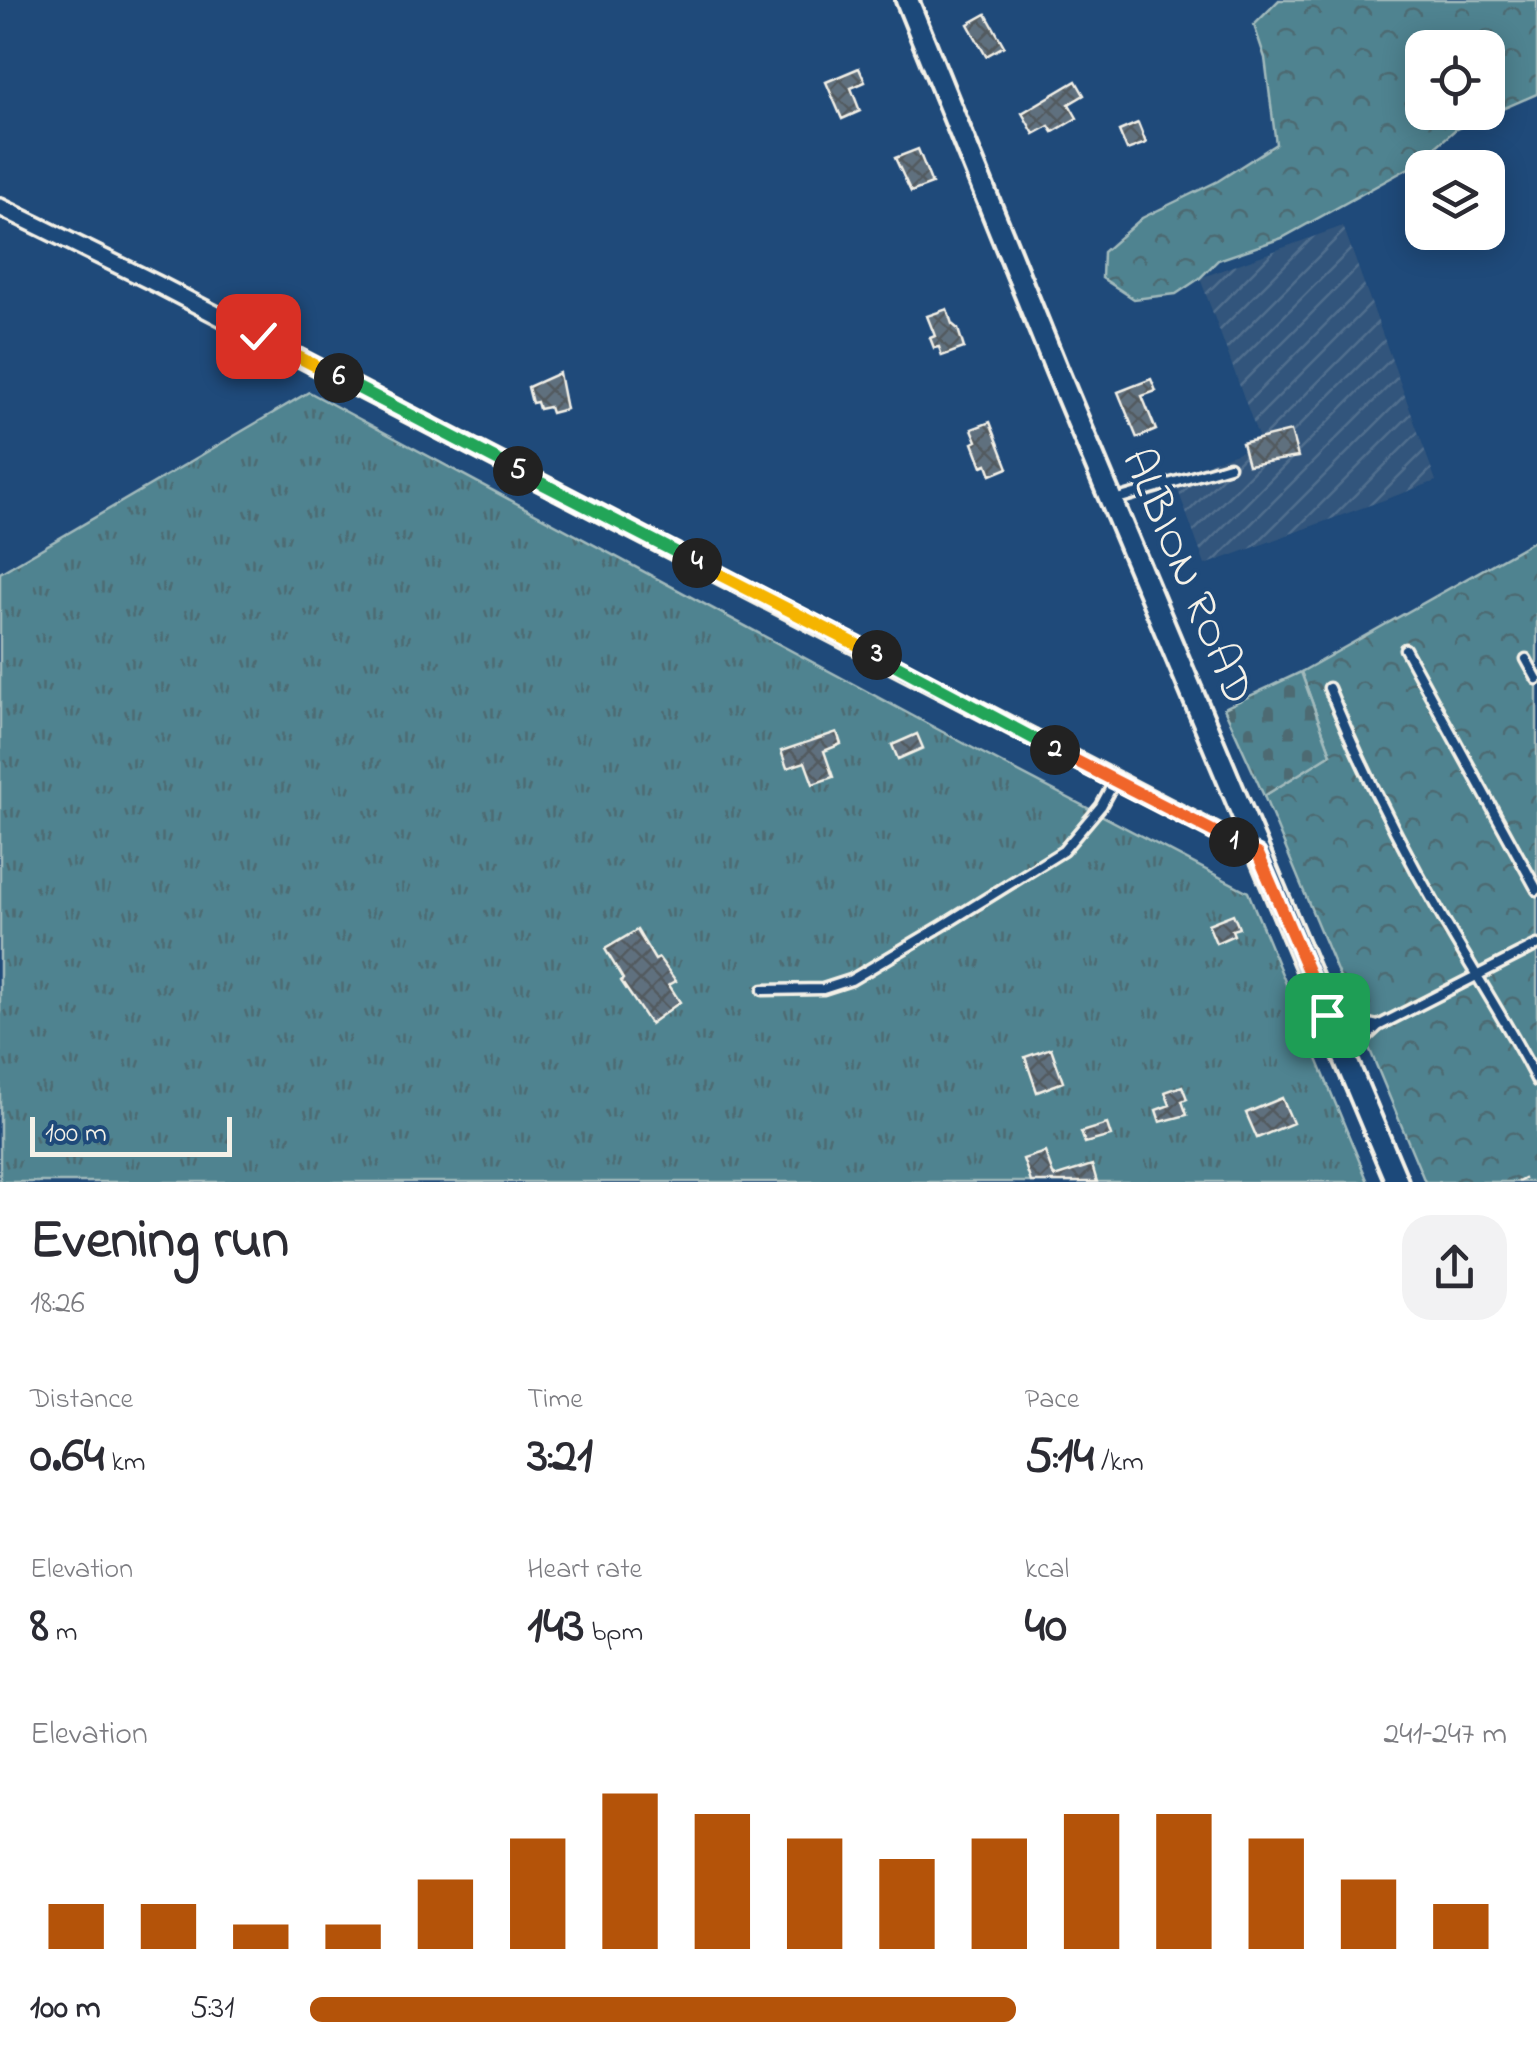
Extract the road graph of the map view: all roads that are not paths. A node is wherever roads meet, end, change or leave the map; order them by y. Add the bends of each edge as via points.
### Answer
1 (907, 0) edge
2 (0, 207) edge
3 (1229, 466) dead end
4 (1112, 500) junction
5 (1405, 650) dead end
6 (1526, 659) dead end
7 (1537, 678) edge
8 (1329, 688) dead end
9 (1114, 782) junction
10 (1258, 854) junction
11 (1537, 890) edge
12 (1537, 945) edge
13 (1478, 976) junction
14 (763, 990) dead end
15 (1327, 1015) junction
16 (1378, 1026) junction
17 (1345, 1058) junction
18 (1537, 1082) edge
19 (1397, 1182) edge

1 - 4 main road, ALBION ROAD
2 - 9 street
3 - 4 lane
4 - 10 main road, ALBION ROAD
5 - 11 lane
6 - 7 lane
8 - 13 lane via 1396,833
9 - 10 street
9 - 14 lane via 1063,851 942,926 850,980 812,990
10 - 15 main road, ALBION ROAD
12 - 13 lane
13 - 16 lane
13 - 18 lane
15 - 16 lane
15 - 17 main road, ALBION ROAD
16 - 17 lane
17 - 19 main road, ALBION ROAD

